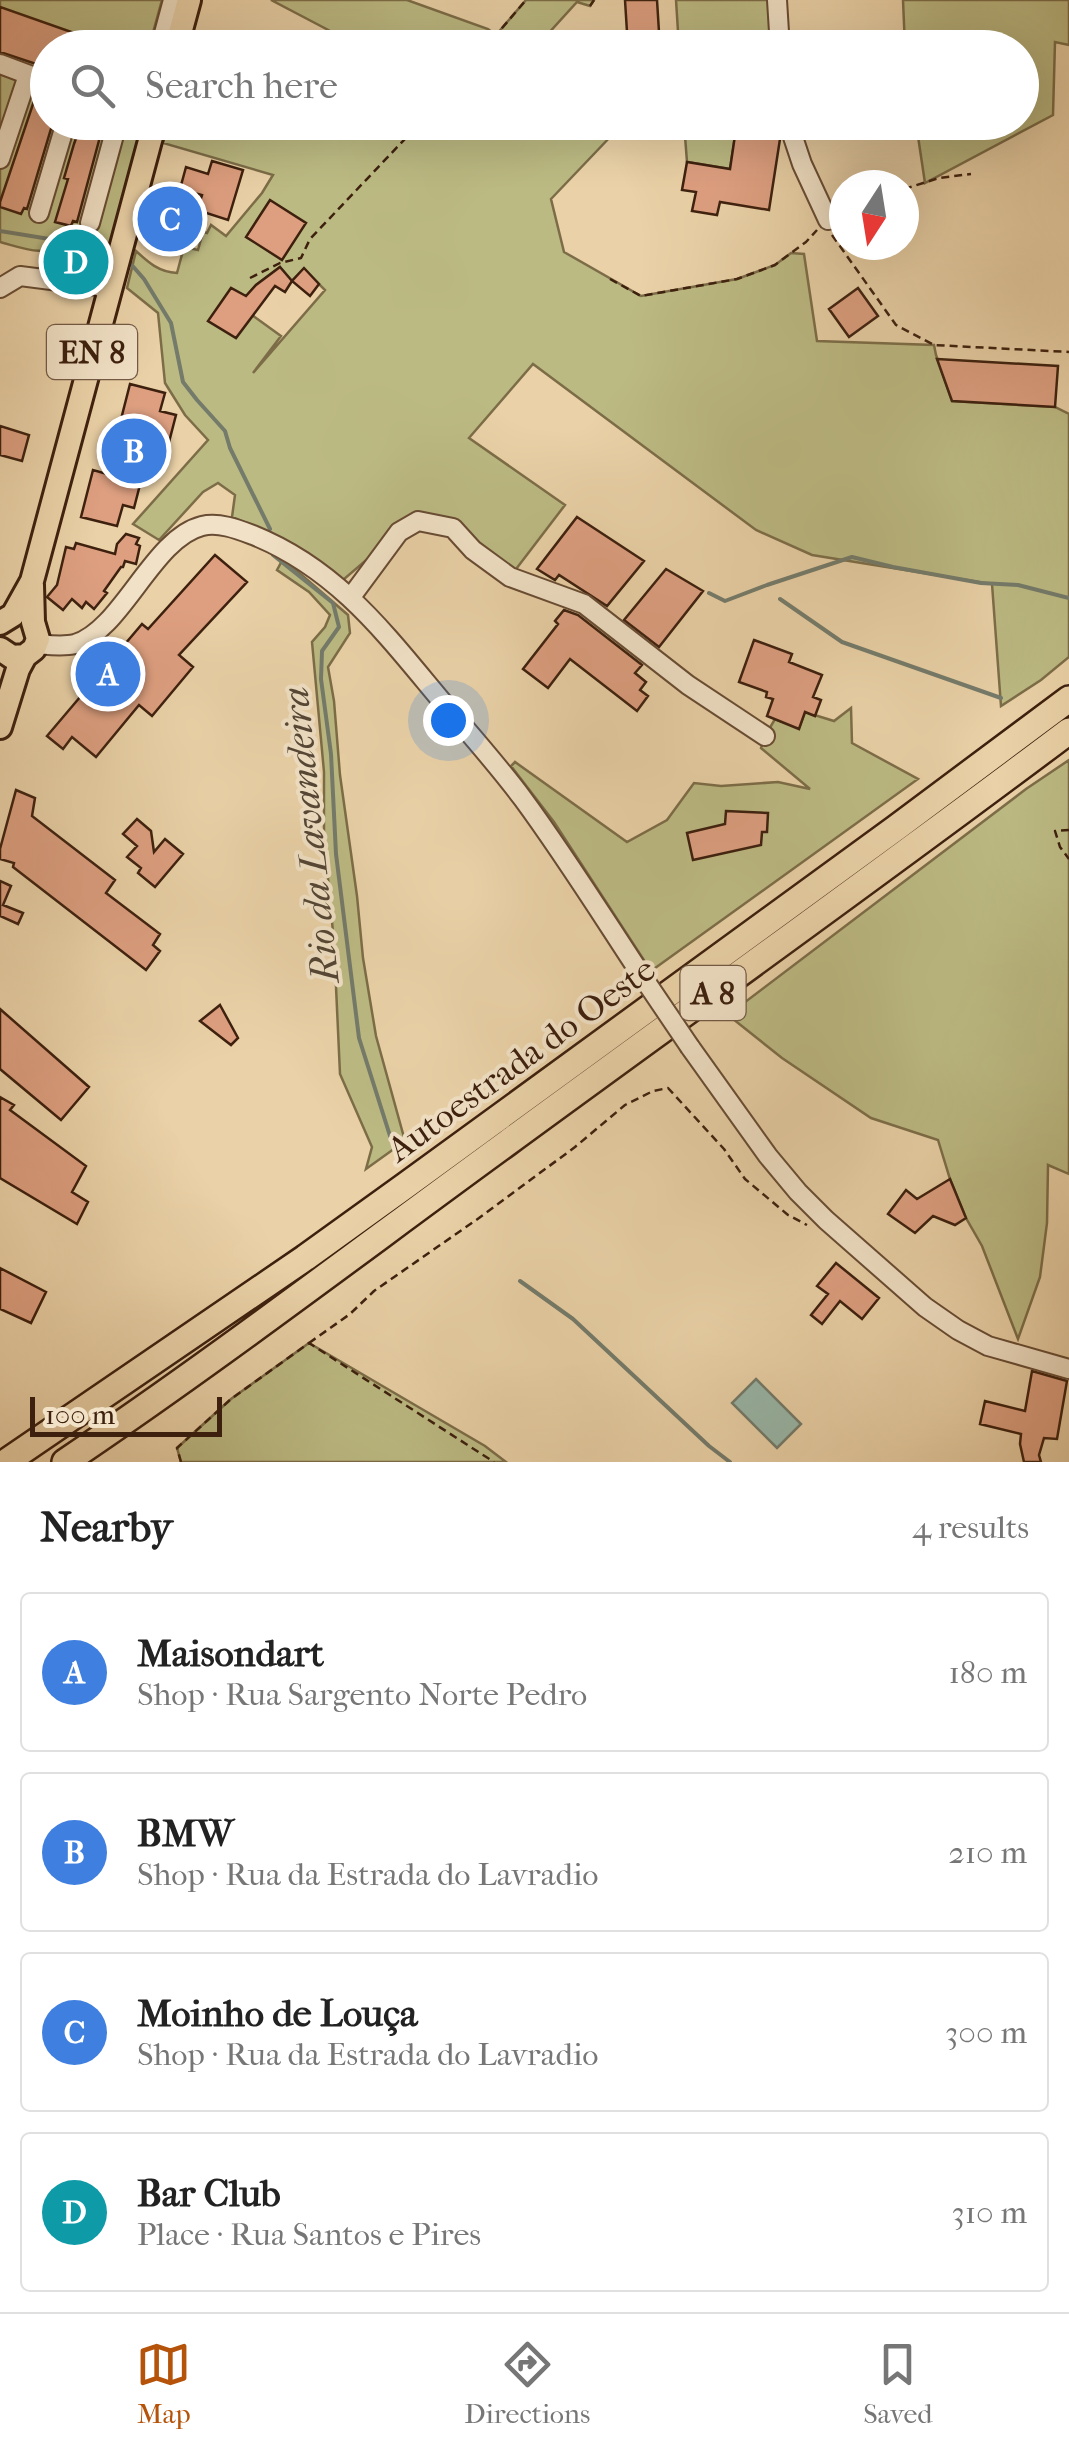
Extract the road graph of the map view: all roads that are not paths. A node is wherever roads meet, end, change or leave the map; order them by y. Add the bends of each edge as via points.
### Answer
1 (173, 0) edge
2 (189, 0) edge
3 (777, 0) edge
4 (165, 30) edge
5 (181, 30) edge
6 (779, 30) edge
7 (0, 64) edge
8 (28, 75) joint
9 (61, 140) edge
10 (113, 140) edge
11 (150, 140) edge
12 (794, 140) edge
13 (0, 159) edge
14 (39, 213) dead end
15 (828, 220) road end
16 (90, 223) dead end
17 (0, 288) edge
18 (109, 290) junction
19 (351, 597) junction
20 (19, 628) edge
21 (0, 650) edge
22 (0, 658) edge
23 (1069, 699) edge
24 (0, 726) edge
25 (1069, 731) edge
26 (765, 736) dead end
27 (1069, 1369) edge
28 (6, 1462) edge
29 (65, 1462) edge

1 - 4 street
2 - 5 main road
3 - 6 street
7 - 8 street
8 - 13 street
9 - 14 street
10 - 16 street
11 - 18 main road, EN 8
12 - 15 street
17 - 18 street via 20,276
18 - 20 main road, EN 8
19 - 20 street via 276,546 226,526 203,526 167,550 85,640 67,645
19 - 26 street via 399,532 418,522 453,528 510,577 584,604
19 - 27 street, bridge via 520,796 690,1047 798,1192 958,1330 1002,1352
20 - 21 main road via 12,657
20 - 24 main road, EN 8
21 - 22 main road
23 - 28 highway, Autoestrada do Oeste / A 8 via 391,1197
25 - 29 highway, Autoestrada do Oeste / A 8

